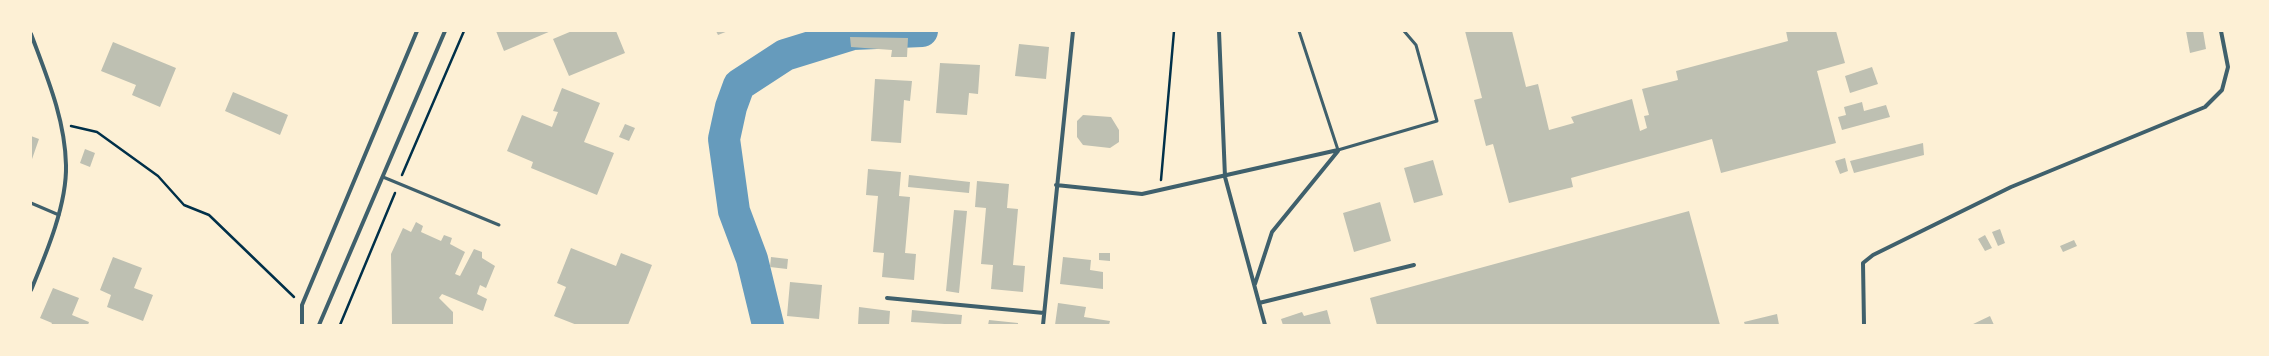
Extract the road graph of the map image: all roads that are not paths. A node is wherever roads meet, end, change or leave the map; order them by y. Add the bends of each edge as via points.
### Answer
1 (417, 31) edge
2 (445, 31) edge
3 (1073, 31) edge
4 (1219, 31) edge
5 (1300, 31) edge
6 (1404, 31) edge
7 (2221, 31) edge
8 (31, 34) edge
9 (31, 47) edge
10 (36, 48) junction
11 (1338, 150) junction
12 (383, 177) junction
13 (1225, 177) junction
14 (1056, 185) junction
15 (31, 203) edge
16 (59, 215) junction
17 (499, 225) dead end
18 (1414, 265) dead end
19 (1254, 285) junction
20 (31, 290) edge
21 (887, 298) dead end
22 (1259, 303) junction
23 (1044, 314) junction
24 (302, 325) edge
25 (319, 325) edge
26 (1043, 325) edge
27 (1265, 325) edge
28 (1864, 325) edge

1 - 24 street via 302,305
2 - 12 street
3 - 14 street
4 - 13 street
5 - 11 lane
6 - 11 lane via 1416,45 1437,121
7 - 28 street via 2228,67 2222,90 2205,107 2011,187 1873,255 1863,263
8 - 10 street
9 - 10 street
10 - 16 street via 61,123 66,166
11 - 13 street
11 - 19 street via 1272,232
12 - 17 lane
12 - 25 street
13 - 14 street via 1142,194
13 - 19 street
14 - 23 street
15 - 16 lane
16 - 20 street
18 - 22 street
19 - 22 street
21 - 23 street
22 - 27 street
23 - 26 street

